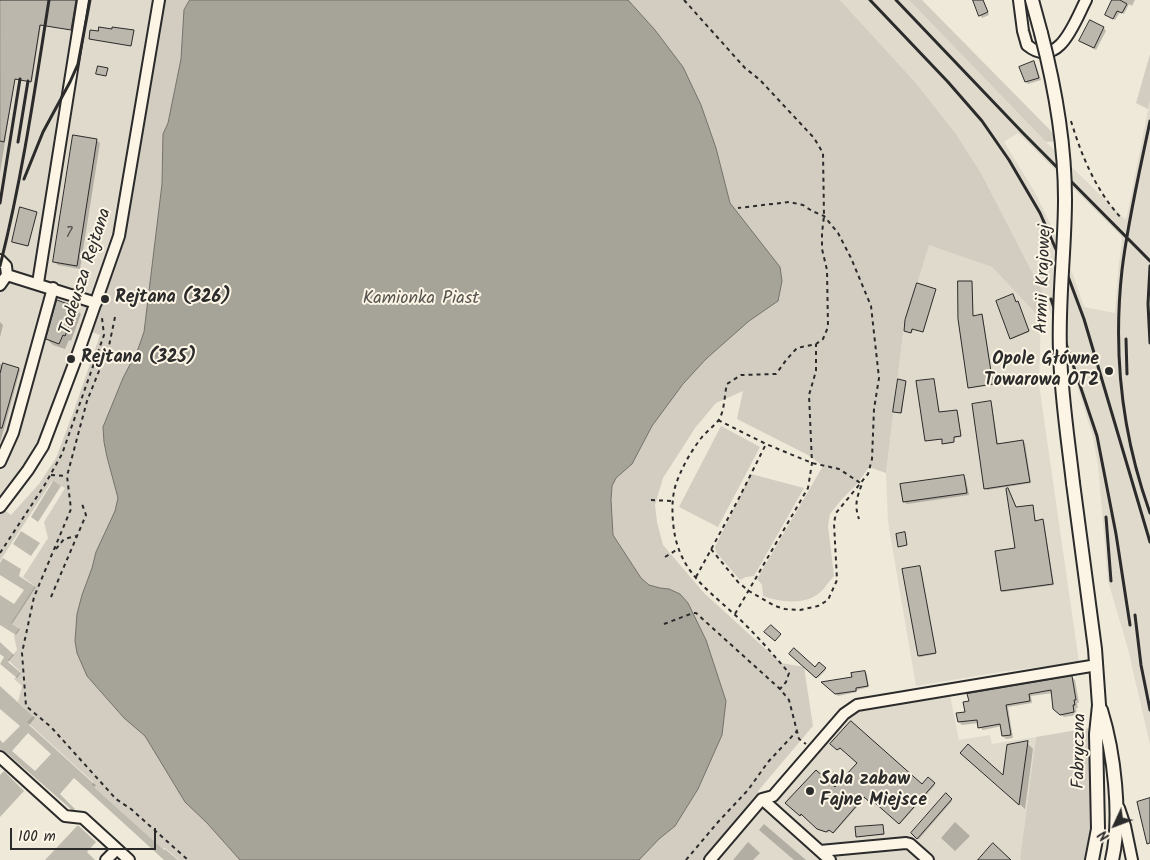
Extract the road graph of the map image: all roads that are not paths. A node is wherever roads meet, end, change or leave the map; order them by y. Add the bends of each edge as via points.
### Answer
1 (82, 0) edge
2 (159, 0) edge
3 (1019, 0) edge
4 (1032, 0) edge
5 (1086, 0) edge
6 (0, 260) edge
7 (7, 275) junction
8 (38, 283) junction
9 (0, 285) edge
10 (53, 288) junction
11 (96, 302) junction
12 (0, 462) edge
13 (0, 507) edge
14 (1097, 665) junction
15 (1099, 705) junction
16 (0, 758) edge
17 (762, 799) junction
18 (1116, 802) junction
19 (117, 849) junction
20 (820, 850) junction
21 (106, 860) edge
22 (129, 860) edge
23 (710, 860) edge
24 (830, 860) edge
25 (928, 860) edge
26 (1092, 860) edge
27 (1112, 860) edge
28 (1132, 860) edge

1 - 8 street
2 - 11 street, Tadeusza Rejtana via 122,226
3 - 5 street via 1027,45 1046,52 1064,42
4 - 14 main road, Armii Krajowej, bridge via 1056,96 1063,160 1065,216 1060,351 1073,483
6 - 7 street via 6,266
7 - 8 street
7 - 9 street
8 - 10 street
10 - 11 street
10 - 12 street via 13,433
11 - 13 street, Tadeusza Rejtana via 43,446
14 - 15 main road, Armii Krajowej
14 - 17 street via 856,705 844,714 773,796
15 - 18 main road, Fabryczna via 1107,730
15 - 26 main road, Fabryczna via 1096,734 1098,829
16 - 19 street via 65,816 83,818
17 - 20 street
17 - 23 street
18 - 27 main road, Fabryczna
18 - 28 street
19 - 21 street
19 - 22 street
20 - 24 street
20 - 25 street via 906,843

